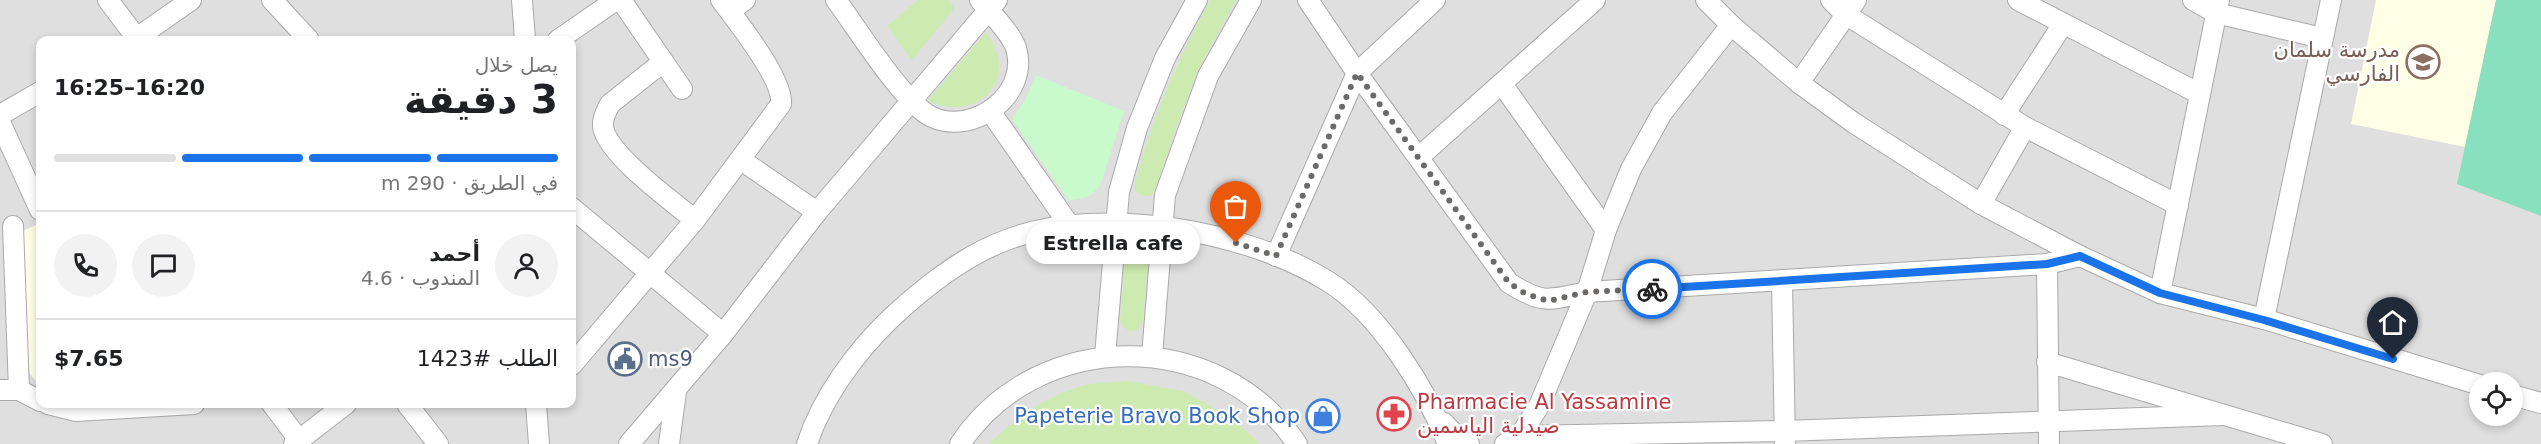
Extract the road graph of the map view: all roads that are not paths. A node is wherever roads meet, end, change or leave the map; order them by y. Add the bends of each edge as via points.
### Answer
1 (108, 0) edge
2 (191, 0) edge
3 (272, 0) edge
4 (522, 0) edge
5 (616, 0) edge
6 (621, 0) edge
7 (836, 0) edge
8 (1197, 0) edge
9 (1251, 0) edge
10 (1308, 0) edge
11 (1435, 0) edge
12 (1595, 0) edge
13 (1706, 0) edge
14 (2018, 0) edge
15 (2193, 0) edge
16 (2331, 0) edge
17 (732, 4) edge
18 (988, 4) edge
19 (1844, 5) edge
20 (2217, 7) edge
21 (2063, 24) junction
22 (1731, 25) junction
23 (133, 36) edge
24 (142, 36) edge
25 (305, 36) edge
26 (525, 36) edge
27 (564, 36) edge
28 (2322, 39) junction
29 (663, 62) junction
30 (1357, 73) junction
31 (1799, 83) junction
32 (1502, 84) junction
33 (682, 89) dead end
34 (36, 94) edge
35 (2200, 94) junction
36 (910, 100) junction
37 (990, 111) junction
38 (0, 115) edge
39 (2004, 115) junction
40 (0, 122) edge
41 (2025, 127) junction
42 (1419, 158) junction
43 (741, 160) junction
44 (36, 201) edge
45 (1981, 204) junction
46 (2178, 206) junction
47 (576, 211) edge
48 (36, 212) edge
49 (817, 212) junction
50 (695, 220) junction
51 (1115, 224) junction
52 (1070, 226) junction
53 (1161, 227) junction
54 (7, 229) edge
55 (1606, 230) junction
56 (1276, 256) junction
57 (2080, 256) junction
58 (2047, 264) junction
59 (651, 274) junction
60 (1782, 282) junction
61 (1587, 292) junction
62 (2160, 293) junction
63 (2264, 320) junction
64 (723, 334) junction
65 (1105, 356) junction
66 (1152, 356) junction
67 (576, 360) edge
68 (2047, 362) junction
69 (2469, 382) edge
70 (10, 390) edge
71 (676, 392) junction
72 (2523, 398) edge
73 (36, 400) edge
74 (2541, 403) edge
75 (64, 408) edge
76 (127, 408) edge
77 (275, 408) edge
78 (341, 408) edge
79 (410, 408) edge
80 (537, 408) edge
81 (1435, 413) junction
82 (2223, 415) junction
83 (2048, 421) junction
84 (1785, 437) edge
85 (1513, 441) edge
86 (297, 442) edge
87 (438, 444) edge
88 (539, 444) edge
89 (629, 444) edge
90 (669, 444) edge
91 (807, 444) edge
92 (960, 444) edge
93 (1297, 444) edge
94 (1449, 444) edge
95 (1469, 444) edge
96 (2049, 444) edge
97 (2322, 444) edge

1 - 23 street
2 - 24 street
3 - 25 street
4 - 26 street
5 - 27 street
6 - 29 street
7 - 36 street
8 - 51 street via 1165,58 1137,128 1119,192
9 - 53 street via 1208,76 1165,195
10 - 30 street
11 - 30 street
12 - 32 street
13 - 22 street
14 - 21 street
15 - 20 street
16 - 28 street
17 - 43 street via 782,97
18 - 36 street
18 - 37 street via 1016,48 1017,67 1003,101
19 - 31 street
19 - 39 street
20 - 28 street
20 - 35 street
21 - 35 street
21 - 39 street
22 - 31 street
22 - 55 street via 1662,113 1631,169
28 - 63 street
29 - 33 street
29 - 50 street via 610,104 603,127 623,158
30 - 42 street
30 - 56 street
31 - 45 street
32 - 42 street
32 - 55 street
34 - 38 street
35 - 46 street
36 - 37 street via 933,117 951,122 970,120
36 - 49 street
37 - 52 street
39 - 41 street
40 - 44 street
41 - 45 street
41 - 46 street
42 - 61 street via 1509,283 1548,301
43 - 49 street
43 - 50 street
45 - 57 street
46 - 62 street
47 - 59 street
48 - 54 street
49 - 64 street
50 - 59 street
51 - 52 street
51 - 53 street
51 - 65 street
52 - 91 street via 1008,239 959,264 906,304 851,364
53 - 56 street via 1209,236
53 - 66 street
54 - 70 street
55 - 61 street
56 - 81 street via 1330,282 1358,306 1417,380
57 - 58 street
57 - 62 street
58 - 60 street
58 - 68 street
59 - 64 street
59 - 67 street
60 - 61 street
60 - 84 street
61 - 85 street via 1539,406
62 - 63 street
63 - 69 street
64 - 71 street
65 - 66 street
65 - 92 street via 1060,366 1024,383 992,407
66 - 93 street via 1193,365 1230,382 1264,406
68 - 82 street
68 - 83 street
70 - 73 street
71 - 89 street
71 - 90 street
72 - 74 street
75 - 76 street
77 - 86 street
78 - 86 street
79 - 87 street
80 - 88 street
81 - 94 street
81 - 95 street
82 - 83 street
82 - 97 street
83 - 84 street
83 - 96 street
84 - 85 street

